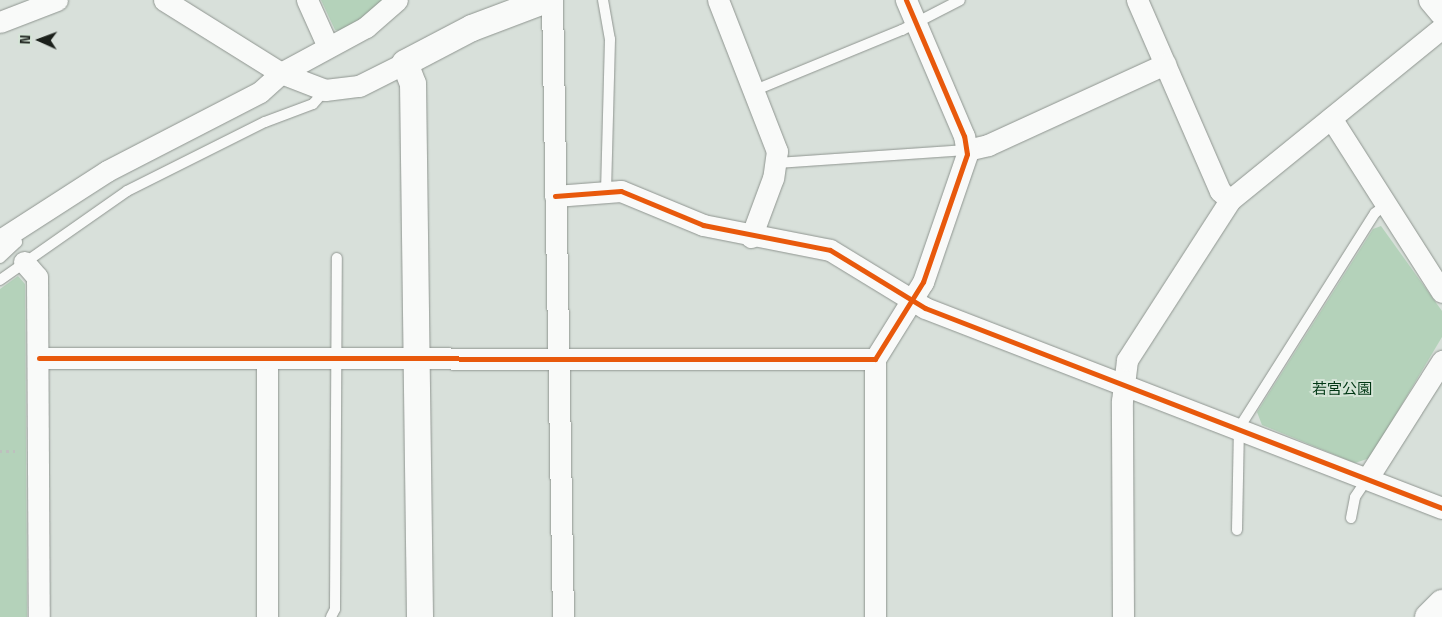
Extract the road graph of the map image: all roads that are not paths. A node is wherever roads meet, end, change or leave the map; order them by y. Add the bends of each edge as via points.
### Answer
1 (57, 0) edge
2 (164, 0) edge
3 (306, 0) edge
4 (397, 0) edge
5 (546, 0) edge
6 (552, 0) edge
7 (603, 0) edge
8 (718, 0) edge
9 (906, 0) edge
10 (960, 0) edge
11 (1137, 0) edge
12 (1432, 0) edge
13 (1442, 12) edge
14 (0, 22) edge
15 (915, 22) junction
16 (1442, 28) edge
17 (328, 47) junction
18 (405, 63) junction
19 (1165, 64) junction
20 (281, 73) junction
21 (324, 90) junction
22 (753, 91) junction
23 (1331, 118) junction
24 (967, 150) junction
25 (777, 162) junction
26 (606, 190) junction
27 (555, 196) junction
28 (1230, 200) junction
29 (1386, 205) junction
30 (7, 236) edge
31 (751, 237) junction
32 (0, 258) edge
33 (337, 258) dead end
34 (24, 262) junction
35 (0, 280) edge
36 (1442, 292) edge
37 (912, 300) junction
38 (39, 358) junction
39 (556, 358) junction
40 (417, 359) junction
41 (875, 359) junction
42 (267, 360) junction
43 (336, 360) junction
44 (1442, 361) edge
45 (1123, 382) junction
46 (1239, 428) junction
47 (1367, 479) junction
48 (1442, 508) edge
49 (1352, 518) dead end
50 (1237, 530) dead end
51 (1442, 602) edge
52 (39, 617) edge
53 (267, 617) edge
54 (331, 617) edge
55 (420, 617) edge
56 (563, 617) edge
57 (875, 617) edge
58 (1123, 617) edge
59 (1428, 617) edge

1 - 14 street
2 - 20 street
3 - 17 street
4 - 17 street via 374,22
5 - 18 street via 472,28
6 - 27 street
7 - 26 lane via 610,39
8 - 22 street
9 - 15 street
10 - 15 lane
11 - 19 street
12 - 13 street
15 - 22 lane
15 - 24 street
16 - 23 street
17 - 20 street
18 - 21 street via 359,86
18 - 40 street via 413,84
19 - 24 street via 988,145
19 - 28 street via 1220,191
20 - 21 street
20 - 30 street via 260,92 107,171
21 - 34 lane via 313,104 265,122 128,191
22 - 25 street
23 - 28 street
23 - 29 street
24 - 25 lane
24 - 37 street via 966,162
25 - 31 street
26 - 27 street
26 - 31 street via 621,191 703,225
27 - 39 street
28 - 45 street via 1127,360
29 - 36 street
29 - 46 lane via 1376,213
30 - 32 lane via 17,242
31 - 37 street via 830,250
33 - 43 lane
34 - 35 lane
34 - 38 street via 37,276
37 - 41 street
37 - 45 street
38 - 42 street
38 - 52 street
39 - 40 street
39 - 41 street
39 - 56 street
40 - 43 street
40 - 55 street
41 - 57 street
42 - 43 street
42 - 53 street
43 - 54 lane via 335,609
44 - 47 street
45 - 46 street
45 - 58 street
46 - 47 street
46 - 50 lane
47 - 48 street
47 - 49 lane via 1355,497
51 - 59 street

